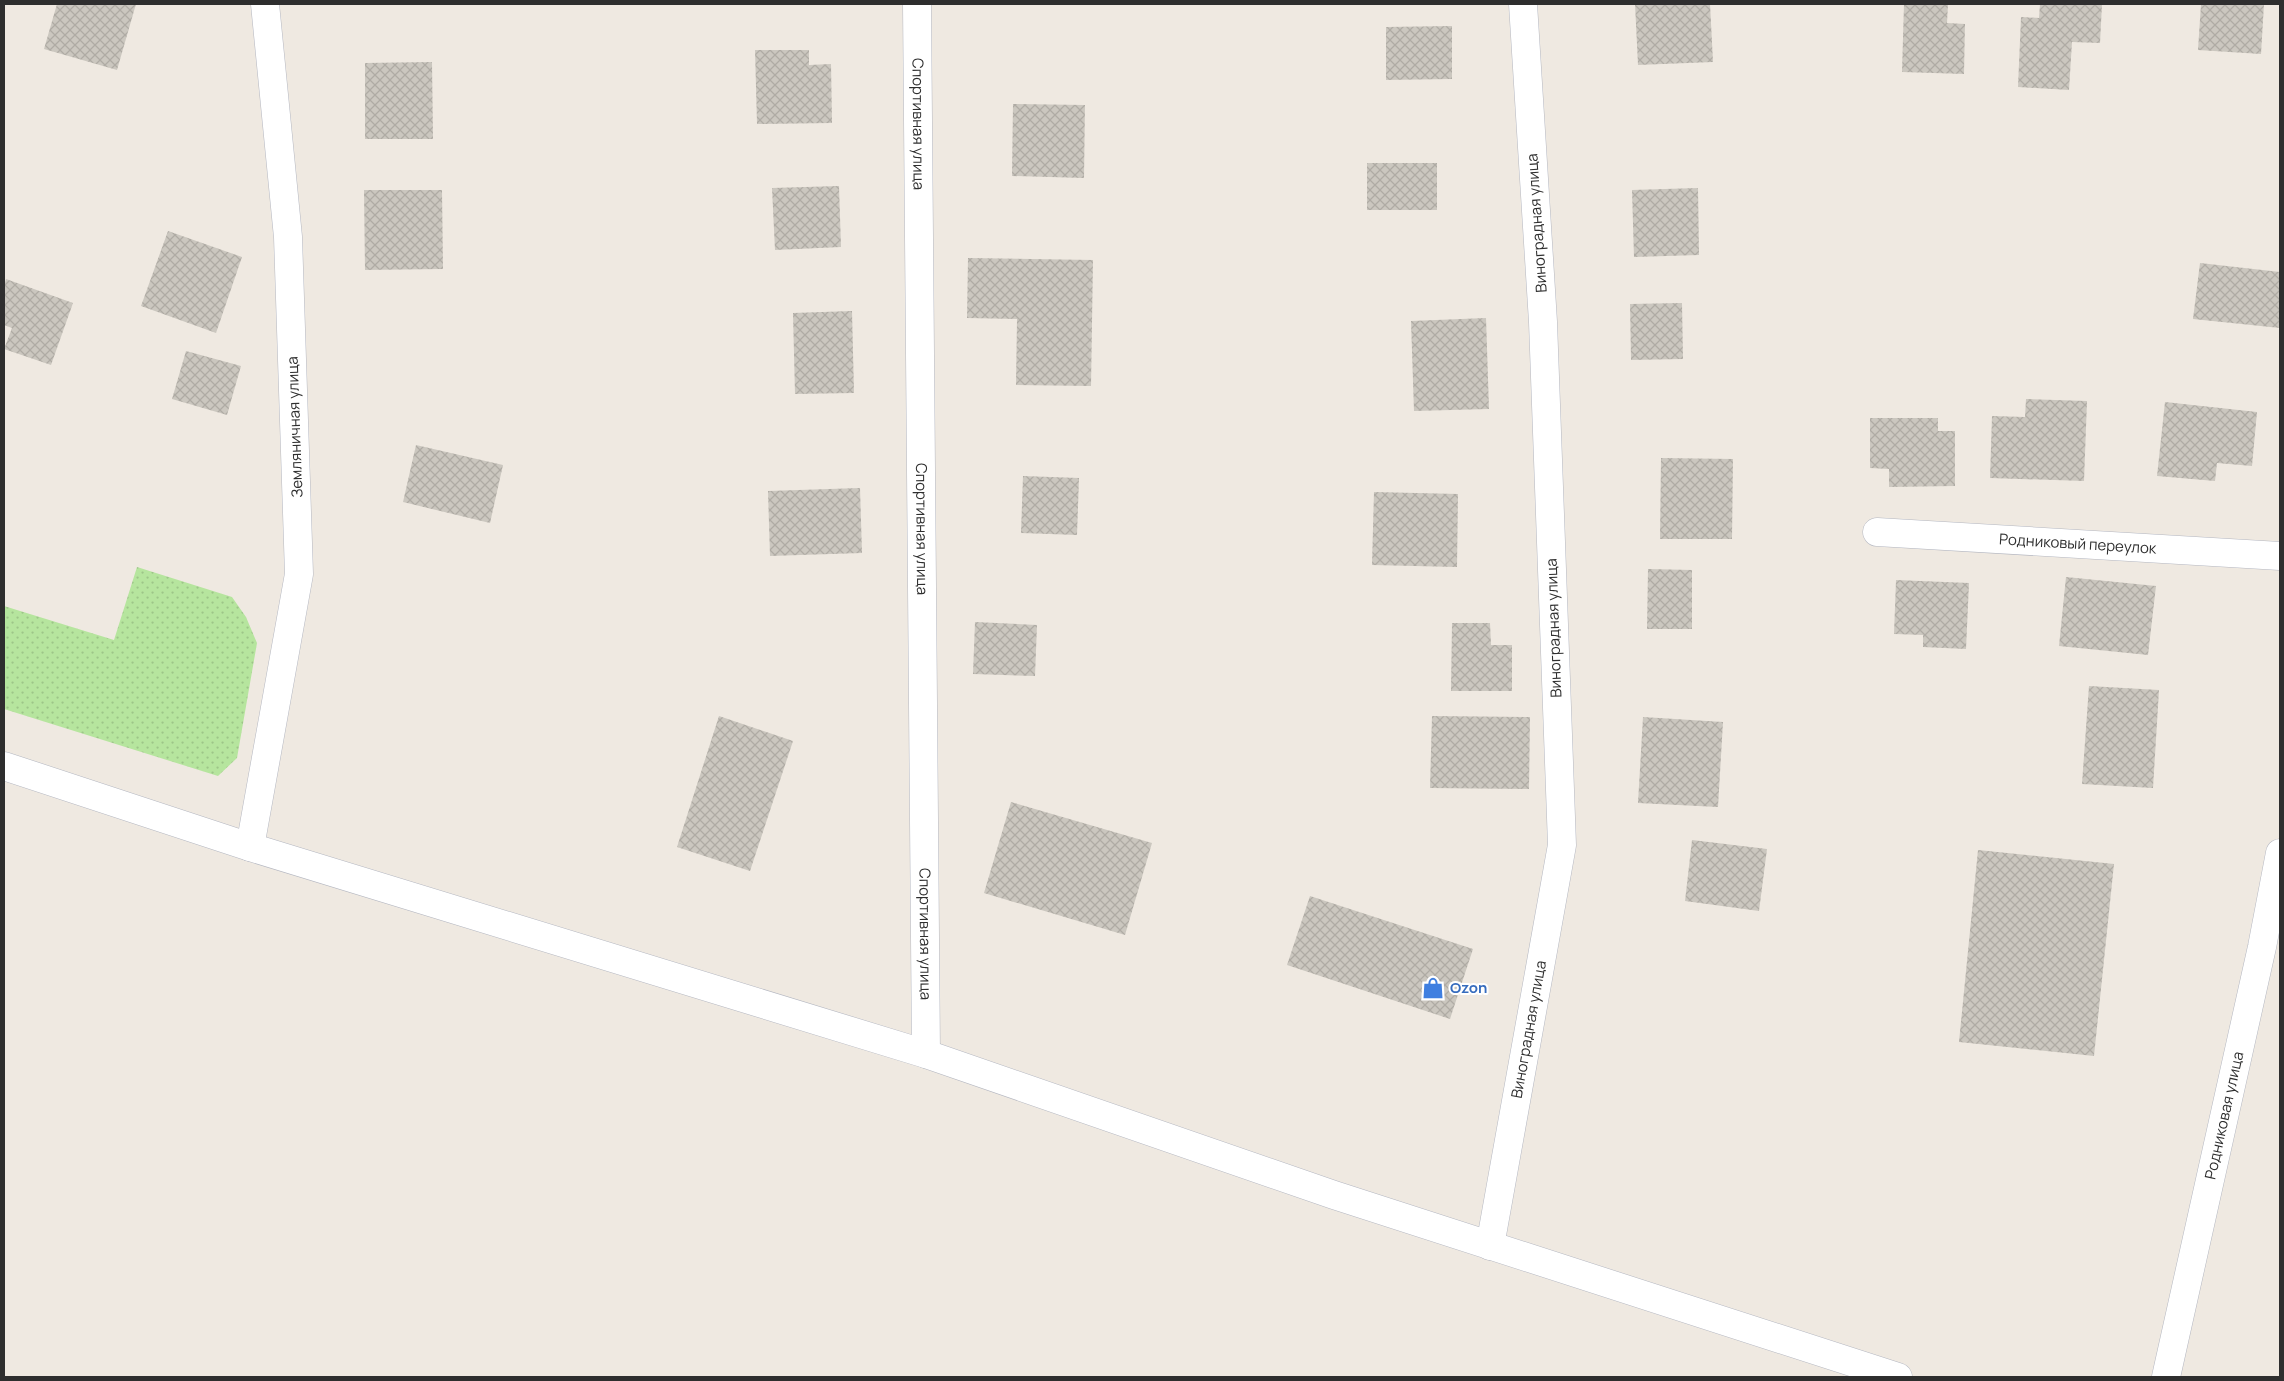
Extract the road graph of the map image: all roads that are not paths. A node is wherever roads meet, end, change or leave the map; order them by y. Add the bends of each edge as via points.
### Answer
1 (265, 4) edge
2 (917, 4) edge
3 (1523, 4) edge
4 (1877, 532) dead end
5 (2280, 556) edge
6 (4, 766) edge
7 (250, 847) junction
8 (2280, 853) edge
9 (2271, 950) edge
10 (926, 1054) junction
11 (1490, 1246) junction
12 (1898, 1377) edge
13 (2166, 1377) edge

1 - 7 street, Земляничная улица via 288,237 299,574
2 - 10 street, Спортивная улица
3 - 11 street, Виноградная улица via 1543,322 1562,845
4 - 5 street, Родниковый переулок
6 - 7 street
7 - 10 street
8 - 9 street, Родниковая улица
9 - 13 street, Родниковая улица
10 - 11 street
11 - 12 street

